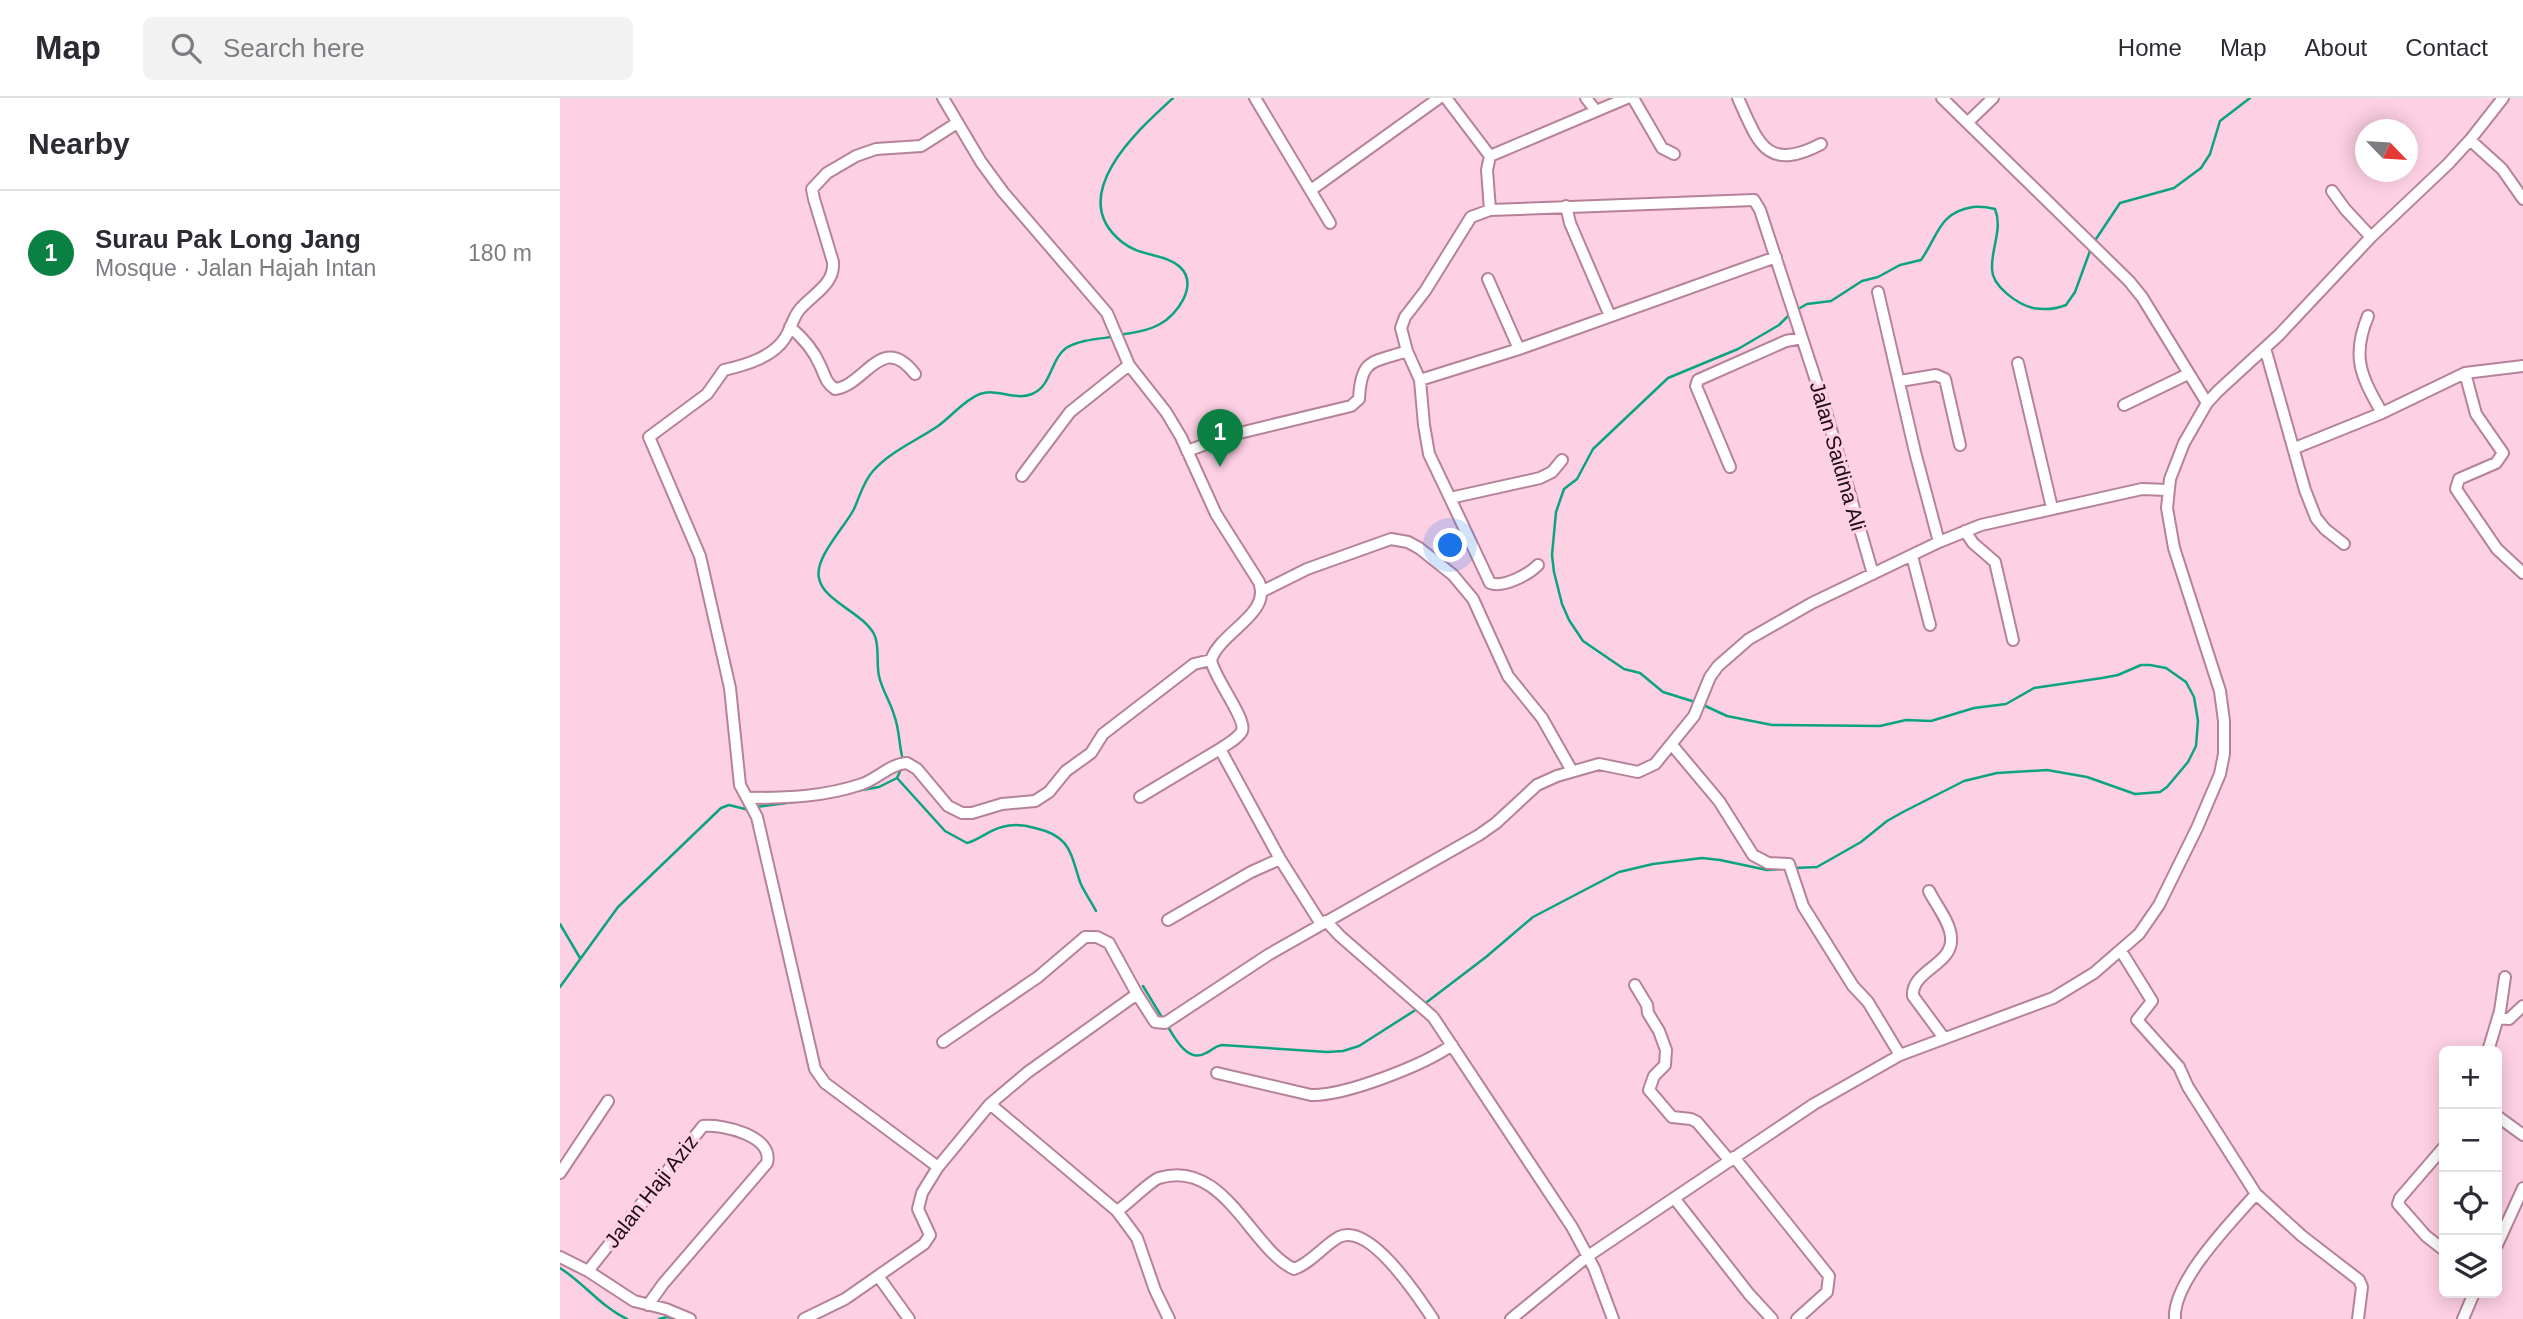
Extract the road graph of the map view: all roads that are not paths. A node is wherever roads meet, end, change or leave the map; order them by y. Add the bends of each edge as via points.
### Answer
1 (943, 98) edge
2 (1255, 98) edge
3 (1439, 98) edge
4 (1446, 98) edge
5 (1586, 98) edge
6 (1630, 98) edge
7 (1751, 98) edge
8 (1942, 98) edge
9 (1993, 98) edge
10 (2503, 98) edge
11 (1739, 102) edge
12 (1595, 111) junction
13 (1968, 122) junction
14 (957, 123) junction
15 (2470, 140) junction
16 (1821, 145) dead end
17 (1674, 155) dead end
18 (1490, 156) junction
19 (1311, 190) junction
20 (2332, 191) dead end
21 (2523, 200) edge
22 (1566, 206) junction
23 (1490, 210) junction
24 (1331, 223) dead end
25 (2371, 237) junction
26 (1776, 257) junction
27 (1488, 279) dead end
28 (1878, 292) dead end
29 (1610, 316) junction
30 (2368, 316) dead end
31 (790, 327) junction
32 (1802, 338) junction
33 (2265, 348) junction
34 (1519, 349) junction
35 (1407, 351) junction
36 (2018, 363) dead end
37 (1129, 365) junction
38 (2523, 366) edge
39 (2465, 373) junction
40 (915, 374) dead end
41 (2188, 374) junction
42 (1420, 380) junction
43 (1900, 381) junction
44 (2207, 403) junction
45 (2124, 405) dead end
46 (2382, 412) junction
47 (1960, 445) dead end
48 (2295, 448) junction
49 (1187, 451) junction
50 (1562, 460) dead end
51 (1730, 467) dead end
52 (1022, 476) dead end
53 (2168, 489) junction
54 (1450, 498) junction
55 (2052, 508) junction
56 (1965, 531) junction
57 (1939, 542) junction
58 (2344, 544) dead end
59 (1912, 556) junction
60 (1538, 565) dead end
61 (2523, 573) edge
62 (1873, 574) junction
63 (1263, 590) junction
64 (1930, 625) dead end
65 (2013, 640) dead end
66 (1211, 660) junction
67 (1672, 744) junction
68 (1220, 749) junction
69 (1572, 771) junction
70 (1140, 797) dead end
71 (749, 802) junction
72 (1280, 859) junction
73 (1929, 891) dead end
74 (1168, 920) dead end
75 (1323, 922) junction
76 (2121, 951) junction
77 (2505, 977) dead end
78 (1634, 985) dead end
79 (1137, 994) junction
80 (2523, 1006) edge
81 (2498, 1018) junction
82 (1944, 1038) junction
83 (943, 1042) dead end
84 (1452, 1045) junction
85 (2490, 1046) edge
86 (1900, 1055) junction
87 (1217, 1073) dead end
88 (608, 1101) dead end
89 (990, 1104) junction
90 (2502, 1120) edge
91 (2523, 1135) edge
92 (2439, 1153) edge
93 (1732, 1159) junction
94 (938, 1167) junction
95 (560, 1173) edge
96 (2523, 1188) edge
97 (2256, 1194) junction
98 (1674, 1198) junction
99 (1117, 1211) junction
100 (2502, 1235) edge
101 (2439, 1246) edge
102 (1588, 1256) junction
103 (560, 1257) edge
104 (588, 1271) junction
105 (878, 1276) junction
106 (2472, 1298) edge
107 (648, 1306) junction
108 (690, 1319) edge
109 (804, 1319) edge
110 (909, 1319) edge
111 (1169, 1319) edge
112 (1433, 1319) edge
113 (1511, 1319) edge
114 (1613, 1319) edge
115 (1772, 1319) edge
116 (1797, 1319) edge
117 (2175, 1319) edge
118 (2358, 1319) edge
119 (2463, 1319) edge

1 - 14 street
2 - 19 street
3 - 19 street
4 - 18 street
5 - 12 street
6 - 12 street
6 - 17 street via 1662,148
7 - 11 street
8 - 13 street
9 - 13 street
10 - 15 street
11 - 16 street via 1756,137 1773,154 1783,157
12 - 18 street
13 - 41 street via 2129,281
14 - 31 street via 920,146 876,149 856,156 816,182 812,189 833,273
14 - 37 street via 1003,192 1095,298 1115,327
15 - 21 street via 2502,169
15 - 25 street
18 - 23 street
19 - 24 street
20 - 25 street
22 - 23 street
22 - 26 street, Jalan Saidina Ali via 1754,200
22 - 29 street
23 - 35 street via 1471,217 1405,317 1401,328
25 - 33 street
26 - 29 street
26 - 32 street, Jalan Saidina Ali
27 - 34 street
28 - 43 street
29 - 34 street
30 - 46 street via 2358,359
31 - 40 street via 835,389 879,359 897,359
31 - 71 street via 783,341 747,365 724,370 707,394 649,437 700,556 730,688 740,785
32 - 51 street via 1698,380 1696,386
32 - 62 street, Jalan Saidina Ali
33 - 44 street
33 - 48 street
34 - 42 street
35 - 42 street
35 - 49 street via 1365,368 1359,399 1351,406
36 - 55 street
37 - 49 street via 1166,412
37 - 52 street via 1070,412
38 - 39 street
39 - 46 street
39 - 61 street via 2476,415 2503,453 2496,463 2459,479 2456,489 2497,549
41 - 44 street
41 - 45 street
42 - 54 street via 1429,454
43 - 47 street via 1936,375 1945,379
43 - 57 street
44 - 53 street via 2184,443
46 - 48 street
48 - 58 street via 2316,518
49 - 63 street via 1216,514
50 - 54 street via 1540,478
53 - 55 street via 2142,489
53 - 76 street via 2174,548 2220,691 2224,754 2217,781 2159,905
54 - 60 street via 1490,583 1499,584
55 - 56 street
56 - 57 street
56 - 65 street via 1995,562
57 - 59 street
59 - 62 street
59 - 64 street
62 - 67 street via 1749,639 1713,671 1700,703
63 - 66 street via 1254,612 1221,642
63 - 69 street via 1391,539 1419,548 1453,575 1473,599 1508,676 1542,718
66 - 68 street via 1242,722 1237,738
66 - 71 street via 1194,664 1103,734 1091,753 1035,802 962,813 948,806 917,769 906,763 864,784 805,797
67 - 69 street via 1644,771 1599,764
67 - 86 street via 1720,801 1754,855 1768,863 1789,864 1804,906
68 - 70 street
68 - 72 street
69 - 75 street via 1537,785 1479,835
71 - 94 street via 757,817 818,1076
72 - 74 street
72 - 75 street
73 - 82 street via 1952,940 1945,956 1916,982 1913,996
75 - 79 street via 1165,1023 1155,1022
75 - 84 street via 1415,999
76 - 82 street via 2053,998
76 - 97 street via 2152,1001 2137,1020 2179,1067
77 - 81 street
78 - 93 street via 1666,1050 1665,1065 1649,1090 1672,1117 1697,1122
79 - 83 street via 1109,943 1085,937
79 - 89 street
80 - 81 street via 2509,1019
81 - 85 street
82 - 86 street
84 - 87 street via 1437,1056 1322,1096
84 - 102 street
86 - 93 street via 1814,1104
88 - 95 street
89 - 94 street
89 - 99 street
90 - 91 street
92 - 101 street via 2398,1204
93 - 98 street
93 - 116 street via 1829,1276 1827,1292
94 - 105 street via 918,1205 929,1229 928,1239
96 - 100 street
97 - 117 street via 2217,1237 2185,1284 2174,1304
97 - 118 street via 2360,1280
98 - 102 street
98 - 115 street
99 - 111 street via 1137,1238
99 - 112 street via 1159,1178 1194,1178 1238,1210 1272,1252 1294,1269 1340,1236 1356,1237 1389,1260
102 - 113 street
102 - 114 street
103 - 104 street
104 - 107 street
104 - 107 street, Jalan Haji Aziz via 703,1126 754,1139 769,1154 767,1163
105 - 109 street
105 - 110 street
106 - 119 street
107 - 108 street

